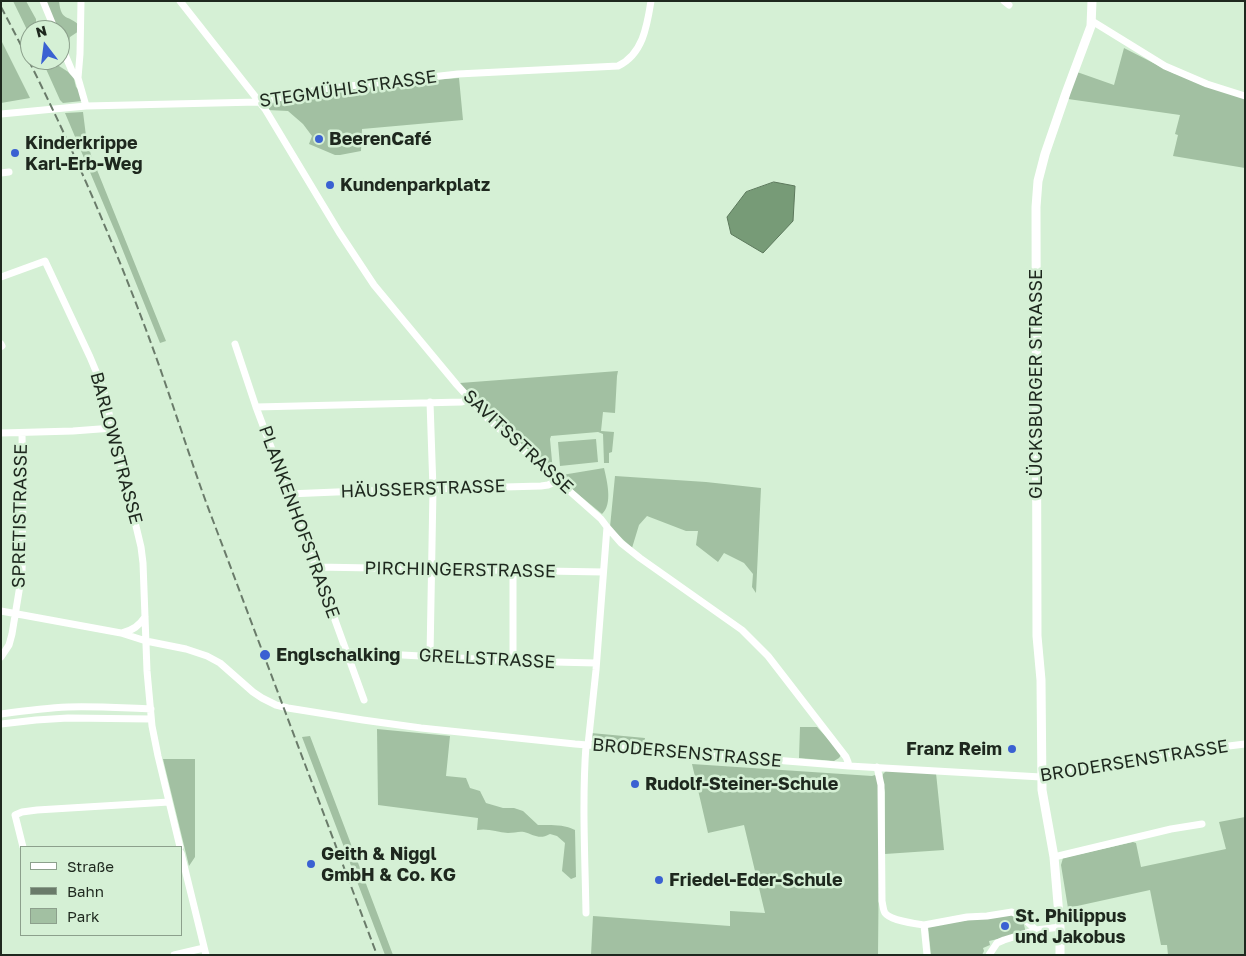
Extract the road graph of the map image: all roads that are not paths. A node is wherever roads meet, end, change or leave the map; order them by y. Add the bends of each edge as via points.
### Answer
1 (43, 1) edge
2 (81, 1) edge
3 (180, 1) edge
4 (651, 1) edge
5 (1092, 1) edge
6 (51, 20) edge
7 (1092, 21) junction
8 (70, 66) edge
9 (78, 78) junction
10 (1245, 96) edge
11 (258, 102) junction
12 (86, 106) junction
13 (1, 114) edge
14 (1, 277) edge
15 (235, 344) dead end
16 (469, 398) junction
17 (430, 402) junction
18 (256, 407) junction
19 (113, 428) junction
20 (1, 433) edge
21 (22, 433) junction
22 (557, 481) junction
23 (433, 489) junction
24 (288, 494) junction
25 (606, 527) junction
26 (316, 567) junction
27 (431, 569) junction
28 (513, 571) junction
29 (603, 572) junction
30 (1, 611) edge
31 (16, 614) junction
32 (146, 616) junction
33 (121, 633) junction
34 (146, 641) junction
35 (347, 652) junction
36 (430, 656) junction
37 (1, 657) edge
38 (513, 661) junction
39 (596, 663) junction
40 (364, 700) dead end
41 (151, 709) junction
42 (1, 714) edge
43 (151, 719) junction
44 (1, 724) edge
45 (1245, 744) edge
46 (587, 745) junction
47 (848, 766) junction
48 (877, 767) junction
49 (1042, 776) junction
50 (169, 802) junction
51 (1202, 824) dead end
52 (23, 846) edge
53 (180, 846) edge
54 (1054, 857) junction
55 (182, 861) edge
56 (184, 876) edge
57 (586, 913) dead end
58 (924, 925) junction
59 (1060, 927) junction
60 (1036, 930) junction
61 (205, 951) edge
62 (174, 955) edge
63 (927, 955) edge
64 (989, 955) edge
65 (1060, 955) edge

1 - 6 street
2 - 9 street
3 - 11 street, SAVITSSTRASSE
4 - 11 street, STEGMÜHLSTRASSE via 639,47 633,56 618,66 458,74 323,89
5 - 7 street, GLÜCKSBURGER STRASSE
7 - 10 street via 1165,66
7 - 49 street, GLÜCKSBURGER STRASSE via 1045,154 1036,207 1036,571
8 - 9 street
9 - 12 street
11 - 12 street, STEGMÜHLSTRASSE
11 - 16 street, SAVITSSTRASSE via 374,285
12 - 13 street, STEGMÜHLSTRASSE
14 - 19 street, BARLOWSTRASSE via 45,260 103,388
15 - 18 street, PLANKENHOFSTRASSE
16 - 17 street via 462,402
16 - 22 street, SAVITSSTRASSE
17 - 18 street
17 - 23 street
18 - 24 street, PLANKENHOFSTRASSE
19 - 21 street
19 - 32 street, BARLOWSTRASSE via 144,563
20 - 21 street
21 - 31 street, SPRETISTRASSE via 22,573
22 - 23 street, HÄUSSERSTRASSE via 541,486
22 - 25 street, SAVITSSTRASSE
23 - 24 street, HÄUSSERSTRASSE
23 - 27 street
24 - 26 street, PLANKENHOFSTRASSE
25 - 29 street
25 - 47 street, SAVITSSTRASSE via 640,558 742,630 768,656 846,757
26 - 27 street, PIRCHINGERSTRASSE
26 - 35 street, PLANKENHOFSTRASSE
27 - 28 street, PIRCHINGERSTRASSE
27 - 36 street
28 - 29 street, PIRCHINGERSTRASSE
28 - 38 street
29 - 39 street
30 - 31 street, BRODERSENSTRASSE
31 - 33 street, BRODERSENSTRASSE
31 - 37 street, SPRETISTRASSE via 9,645
32 - 33 street via 132,630
32 - 34 street, BARLOWSTRASSE
33 - 34 street, BRODERSENSTRASSE
34 - 41 street, BARLOWSTRASSE
34 - 46 street, BRODERSENSTRASSE via 207,656 262,698 288,708 412,727
35 - 36 street, GRELLSTRASSE
35 - 40 street, PLANKENHOFSTRASSE
36 - 38 street, GRELLSTRASSE
38 - 39 street, GRELLSTRASSE
39 - 46 street
41 - 42 street via 68,707
41 - 43 street, BARLOWSTRASSE
43 - 44 street via 68,718
43 - 50 street, BARLOWSTRASSE
45 - 49 street, BRODERSENSTRASSE via 1078,767
46 - 47 street, BRODERSENSTRASSE
46 - 57 street via 584,770
47 - 48 street, BRODERSENSTRASSE
48 - 49 street, BRODERSENSTRASSE
48 - 58 street via 881,785 884,911 907,923
49 - 54 street, GLÜCKSBURGER STRASSE
50 - 52 street via 22,812 15,815
50 - 53 street, BARLOWSTRASSE
51 - 54 street
54 - 59 street, GLÜCKSBURGER STRASSE
55 - 56 street
56 - 61 street
58 - 60 street via 1012,912
58 - 63 street
59 - 60 street
59 - 65 street, GLÜCKSBURGER STRASSE
60 - 64 street via 1004,940
61 - 62 street

